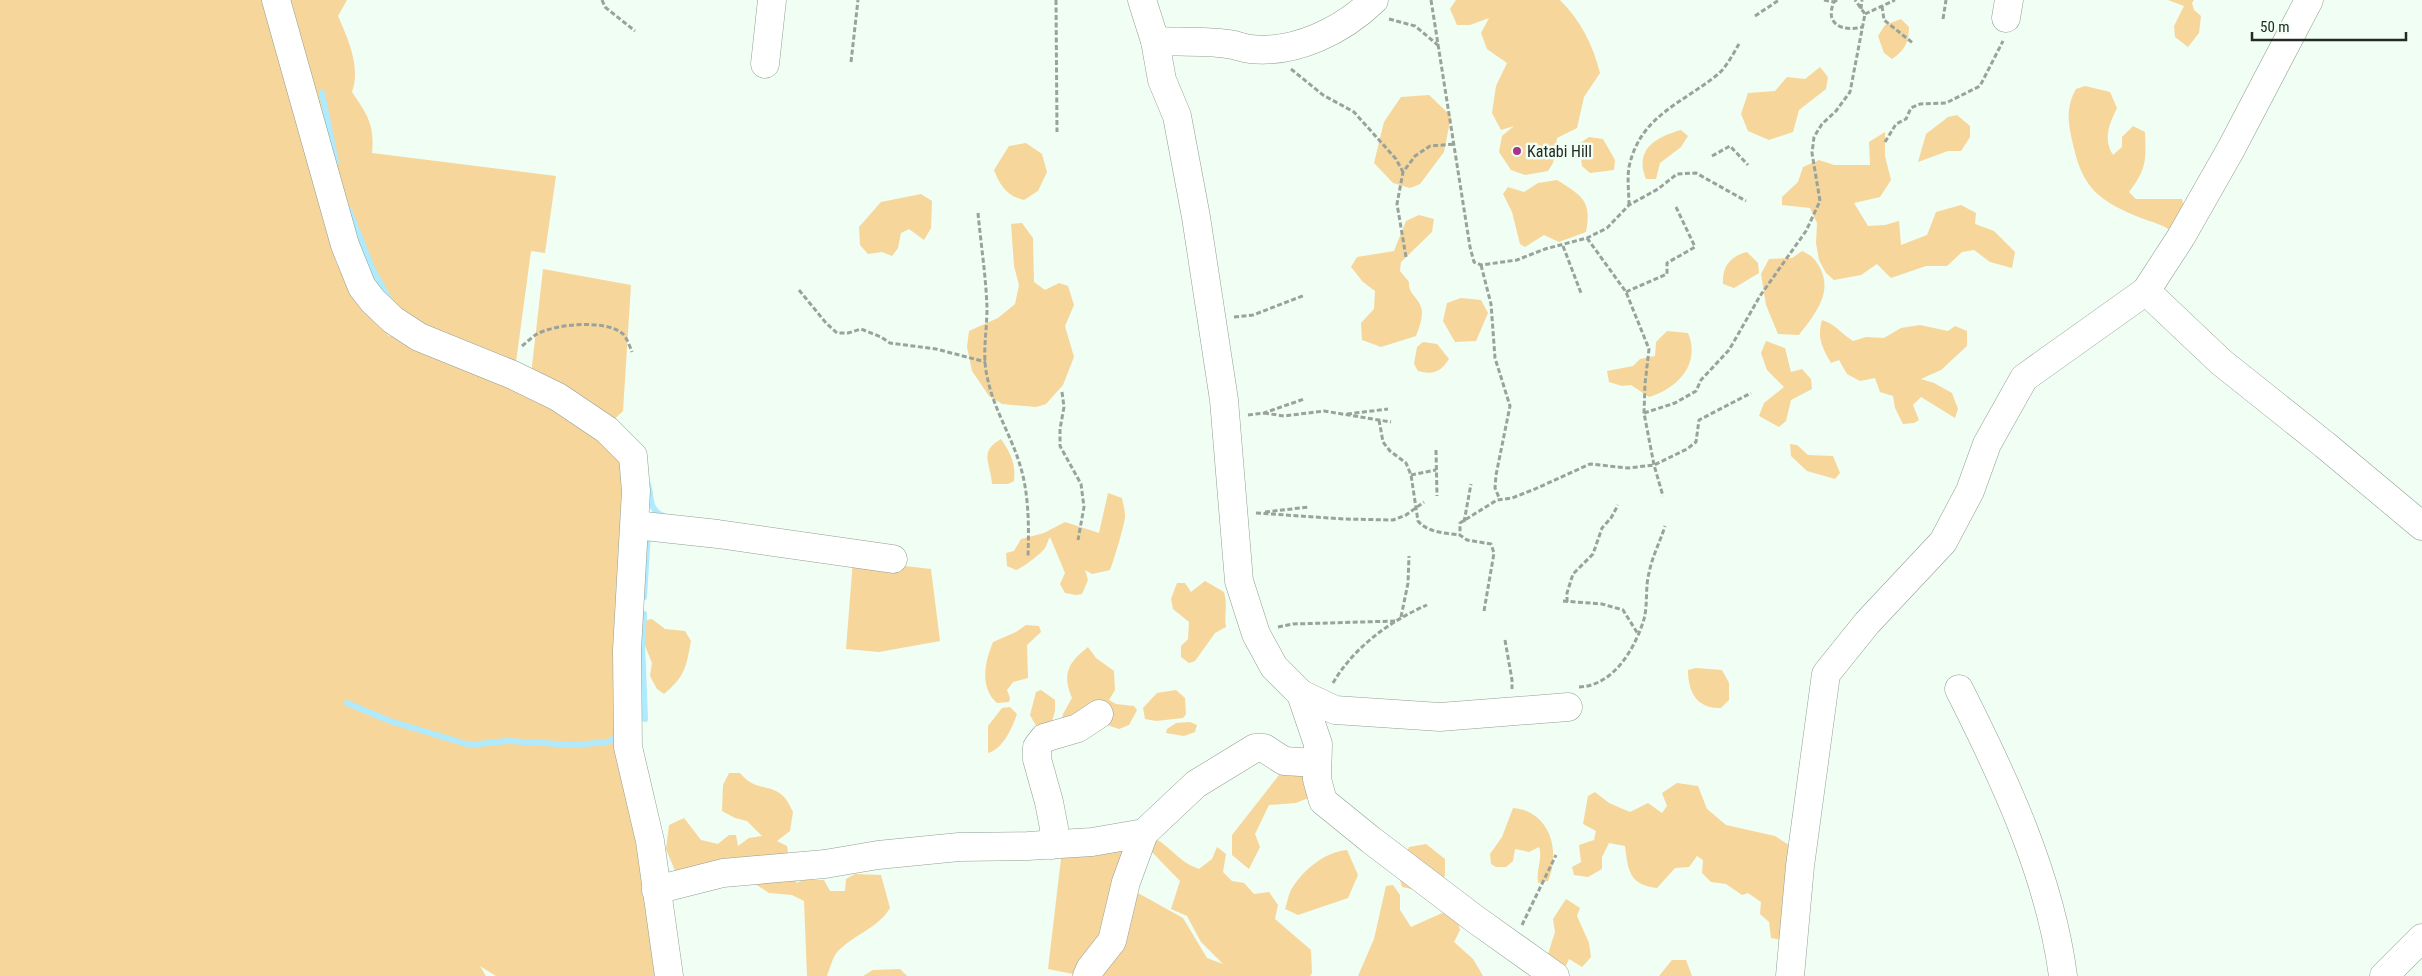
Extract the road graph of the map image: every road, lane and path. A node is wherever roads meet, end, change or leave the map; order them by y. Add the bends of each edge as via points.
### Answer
1 (276, 0) edge
2 (602, 0) edge
3 (772, 0) edge
4 (858, 0) edge
5 (1056, 0) edge
6 (1142, 0) edge
7 (1431, 0) edge
8 (1779, 0) edge
9 (1824, 0) edge
10 (1854, 0) edge
11 (1862, 0) edge
12 (1895, 0) edge
13 (1946, 0) edge
14 (2309, 0) edge
15 (1835, 1) edge
16 (1882, 6) junction
17 (1365, 9) edge
18 (1861, 9) junction
19 (2008, 9) edge
20 (1865, 14) junction
21 (1755, 16) dead end
22 (1943, 19) dead end
23 (1863, 26) junction
24 (635, 31) dead end
25 (1156, 41) junction
26 (1739, 44) dead end
27 (1914, 44) dead end
28 (1440, 46) junction
29 (1268, 49) junction
30 (851, 62) dead end
31 (765, 64) dead end
32 (1057, 132) dead end
33 (1886, 142) dead end
34 (1455, 144) junction
35 (1712, 156) dead end
36 (1748, 165) dead end
37 (1403, 172) junction
38 (1746, 200) dead end
39 (1629, 205) junction
40 (1676, 207) dead end
41 (978, 213) dead end
42 (1587, 238) junction
43 (1563, 246) junction
44 (1406, 257) dead end
45 (1482, 265) junction
46 (799, 290) dead end
47 (1580, 291) dead end
48 (2146, 291) junction
49 (1626, 292) junction
50 (1305, 295) dead end
51 (1212, 318) junction
52 (522, 346) dead end
53 (632, 352) dead end
54 (986, 362) junction
55 (1062, 392) dead end
56 (1752, 393) dead end
57 (1304, 399) dead end
58 (1388, 409) dead end
59 (1644, 413) junction
60 (1225, 414) junction
61 (1264, 414) junction
62 (1343, 415) junction
63 (1379, 420) junction
64 (1391, 422) dead end
65 (1436, 450) dead end
66 (1654, 466) junction
67 (1436, 470) junction
68 (1410, 475) junction
69 (1471, 484) dead end
70 (1437, 496) dead end
71 (1663, 496) dead end
72 (1500, 500) junction
73 (1424, 502) dead end
74 (1618, 505) dead end
75 (1309, 507) dead end
76 (1416, 508) junction
77 (1245, 514) junction
78 (1464, 522) junction
79 (635, 525) junction
80 (1664, 526) dead end
81 (2422, 526) edge
82 (1460, 535) junction
83 (1078, 540) dead end
84 (1028, 556) dead end
85 (1408, 556) dead end
86 (893, 559) dead end
87 (1427, 605) dead end
88 (1484, 611) dead end
89 (1401, 617) junction
90 (1397, 621) junction
91 (1256, 634) junction
92 (1638, 635) junction
93 (1505, 640) dead end
94 (1959, 689) dead end
95 (1301, 694) junction
96 (1571, 697) joint
97 (1328, 707) junction
98 (1500, 712) junction
99 (1099, 714) dead end
100 (1318, 763) junction
101 (1144, 833) junction
102 (1052, 845) junction
103 (1556, 855) dead end
104 (656, 890) junction
105 (2422, 938) edge
106 (1512, 946) junction
107 (669, 976) edge
108 (1087, 976) edge
109 (1556, 976) edge
110 (1790, 976) edge
111 (2063, 976) edge
112 (2384, 976) edge

1 - 79 street via 345,245 362,287 393,320 419,337 558,397 607,430 633,456
2 - 24 path via 605,8
3 - 31 street
4 - 30 path
5 - 32 path
6 - 25 street
7 - 28 path
8 - 21 path
9 - 15 path
10 - 18 path
11 - 18 path
12 - 16 path
13 - 22 path
14 - 48 street via 2231,149
15 - 23 path via 1830,10 1837,25 1852,30
16 - 20 path
16 - 27 path via 1884,20
17 - 28 path via 1408,23
17 - 29 street via 1321,38
18 - 20 path
19 - 33 path via 2002,44 1980,86 1946,103 1920,104 1911,108 1906,119 1896,124
20 - 23 path
23 - 59 path via 1850,92 1814,137 1812,153 1820,202 1806,231 1760,296 1729,350 1701,380 1696,391
25 - 29 street
25 - 51 street via 1162,80 1177,116
26 - 39 path via 1719,74 1669,108 1648,127 1636,144 1629,169
28 - 34 path
29 - 37 path via 1323,95 1354,112 1396,159
34 - 37 path via 1430,146 1415,156
34 - 45 path via 1470,247 1474,262
35 - 36 path via 1730,146
37 - 44 path via 1397,204
38 - 39 path via 1696,173 1686,173 1677,174
39 - 42 path via 1606,228
40 - 49 path via 1695,247 1667,263 1667,274
41 - 54 path via 987,308
42 - 43 path
42 - 49 path
43 - 45 path via 1516,260
43 - 47 path
45 - 72 path via 1491,304 1494,358 1510,406 1496,476 1495,488
46 - 54 path via 837,333 861,330 890,343 936,349
48 - 81 street via 2221,362
48 - 110 street via 2024,378 1987,444 1970,491 1943,542 1867,623 1826,674 1800,866
49 - 59 path via 1650,349 1644,384
50 - 51 path via 1253,315
51 - 60 street
52 - 53 path via 546,331 586,324 609,326 624,334
54 - 84 path via 986,376 1000,421 1010,439 1026,490
55 - 83 path via 1064,407 1060,446 1081,484 1084,507
56 - 66 path via 1699,420 1696,442
57 - 61 path
58 - 62 path
59 - 66 path
60 - 61 path
60 - 77 street
61 - 62 path via 1284,416 1324,411
62 - 63 path
63 - 64 path
63 - 68 path via 1383,442 1406,463
65 - 67 path
66 - 71 path
66 - 72 path via 1628,468 1590,464 1562,478
67 - 68 path
67 - 70 path
68 - 76 path
69 - 78 path
72 - 78 path
73 - 76 path
74 - 92 path via 1602,528 1593,554 1573,574 1565,602 1602,604 1623,610
75 - 77 path
76 - 77 path via 1393,520
76 - 82 path via 1422,526
77 - 91 street via 1238,581
78 - 82 path via 1460,523
79 - 86 street
79 - 104 street via 627,650 628,747 650,841
80 - 92 path via 1648,574 1644,619
82 - 88 path via 1467,540 1491,544 1494,553
85 - 89 path via 1408,583
87 - 89 path
89 - 90 path
90 - 91 path via 1292,624
90 - 97 path via 1370,639 1341,669 1332,684
91 - 95 street via 1274,667
92 - 96 path via 1612,675
93 - 98 path via 1512,680 1511,700
94 - 111 street via 2004,778 2044,892 2059,943
95 - 97 street
95 - 100 street via 1318,744
96 - 98 street
97 - 98 street via 1440,717
99 - 102 street via 1078,728 1044,738 1037,747 1054,828
100 - 101 street via 1284,761 1264,748 1254,748 1196,784
100 - 106 street via 1317,779 1324,801
101 - 102 street
101 - 108 street via 1126,882 1112,941
102 - 104 street via 959,847 878,855 825,864 722,873
103 - 106 path
104 - 107 street
105 - 112 street
106 - 109 street

